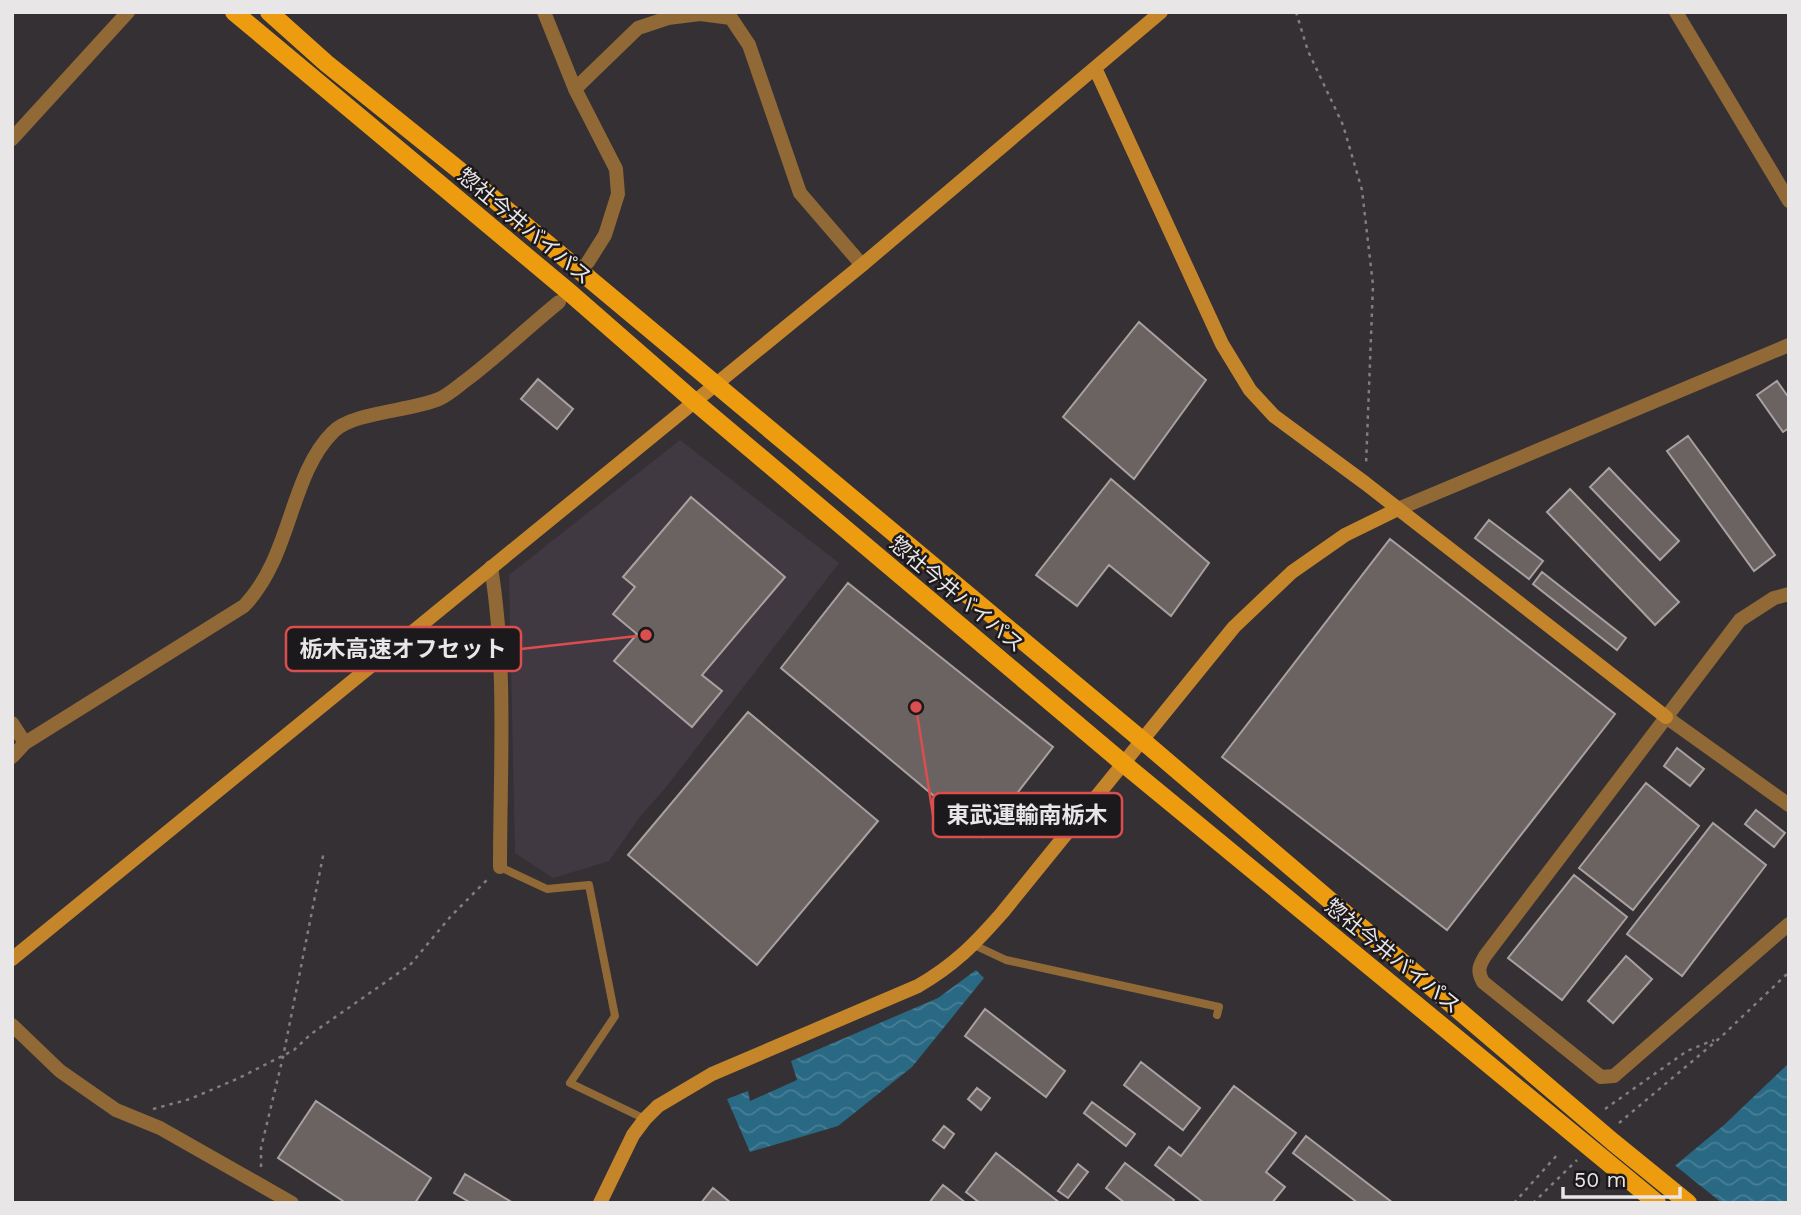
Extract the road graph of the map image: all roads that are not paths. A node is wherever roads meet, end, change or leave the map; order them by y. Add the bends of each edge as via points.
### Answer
1 (128, 12) edge
2 (234, 12) edge
3 (269, 12) edge
4 (544, 12) edge
5 (1161, 12) edge
6 (1676, 12) edge
7 (734, 15) edge
8 (1095, 68) junction
9 (575, 89) junction
10 (12, 139) edge
11 (1789, 201) edge
12 (588, 262) dead end
13 (862, 265) junction
14 (559, 302) dead end
15 (1789, 345) edge
16 (717, 384) junction
17 (695, 402) junction
18 (1398, 509) junction
19 (491, 567) junction
20 (1789, 594) edge
21 (1666, 717) junction
22 (12, 723) edge
23 (1143, 741) junction
24 (25, 743) junction
25 (12, 757) edge
26 (1124, 764) junction
27 (1789, 805) edge
28 (500, 867) joint
29 (1789, 924) edge
30 (974, 946) junction
31 (12, 959) edge
32 (1217, 1015) dead end
33 (15, 1032) edge
34 (645, 1119) junction
35 (292, 1203) edge
36 (600, 1203) edge
37 (1657, 1203) edge
38 (1688, 1203) edge

1 - 10 street
2 - 17 main road, 惣社今井バイパス
3 - 16 main road, 惣社今井バイパス
4 - 9 street
5 - 8 street
6 - 11 street
7 - 9 street via 668,18 638,28
7 - 13 street via 749,45 800,192
8 - 13 street
8 - 18 street via 1222,344 1250,390 1274,416
9 - 12 street via 616,169 618,194 605,235
13 - 16 street
14 - 24 street via 440,399 357,419 335,429 320,446 281,548 258,592 244,606
15 - 18 street
16 - 17 street
16 - 23 main road, 惣社今井バイパス
17 - 19 street
17 - 26 main road, 惣社今井バイパス
18 - 21 street
18 - 23 street via 1345,535 1292,572 1234,627
19 - 28 street via 498,610
19 - 31 street
20 - 21 street via 1740,620
21 - 27 street
21 - 29 street via 1485,956 1478,974 1601,1077 1614,1076
22 - 24 street
23 - 26 street
23 - 38 main road, 惣社今井バイパス
24 - 25 street
26 - 30 street
26 - 37 main road, 惣社今井バイパス
28 - 34 lane via 547,889 589,885 615,1016 570,1083
30 - 32 lane via 1006,960 1219,1007
30 - 34 street via 918,986 712,1074 658,1105
33 - 35 street via 116,1110 160,1128
34 - 36 street

